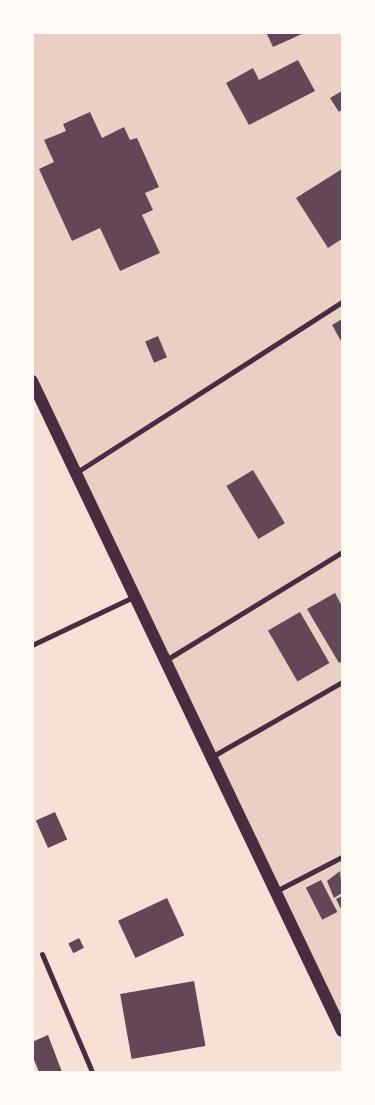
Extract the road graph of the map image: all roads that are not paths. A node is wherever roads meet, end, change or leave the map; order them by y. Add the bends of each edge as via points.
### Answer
1 (342, 302) edge
2 (32, 381) edge
3 (74, 474) junction
4 (342, 552) edge
5 (133, 597) junction
6 (32, 645) edge
7 (164, 661) junction
8 (342, 682) edge
9 (210, 758) junction
10 (342, 858) edge
11 (276, 891) junction
12 (42, 954) dead end
13 (342, 1031) edge
14 (92, 1072) edge

1 - 3 street
2 - 3 main road
3 - 5 main road
4 - 7 street
5 - 6 street
5 - 7 main road
7 - 9 main road
8 - 9 street
9 - 11 main road
10 - 11 street
11 - 13 main road
12 - 14 street

